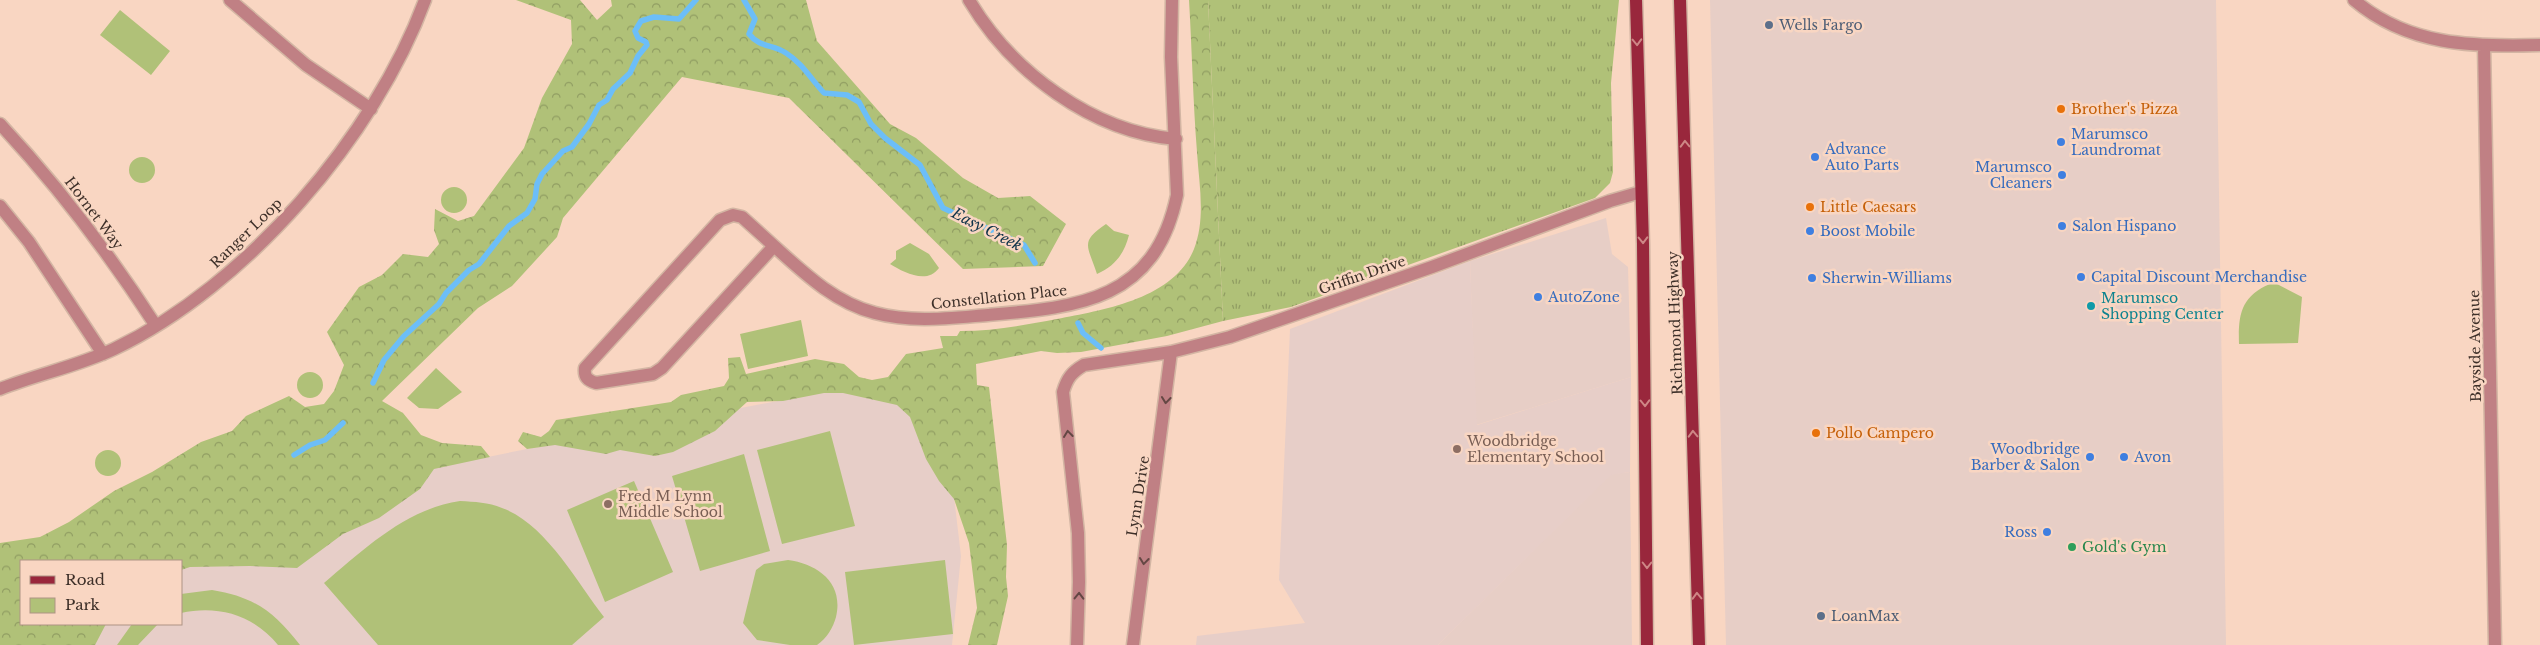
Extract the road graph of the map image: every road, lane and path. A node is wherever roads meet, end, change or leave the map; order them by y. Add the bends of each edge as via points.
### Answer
1 (230, 0) edge
2 (425, 0) edge
3 (969, 0) edge
4 (1172, 0) edge
5 (1636, 0) edge
6 (1680, 0) edge
7 (2354, 0) edge
8 (2540, 45) edge
9 (2484, 46) junction
10 (371, 109) junction
11 (0, 124) edge
12 (1176, 139) junction
13 (1641, 192) junction
14 (0, 206) edge
15 (774, 246) junction
16 (156, 326) junction
17 (1171, 352) junction
18 (103, 354) junction
19 (0, 389) edge
20 (1077, 645) edge
21 (1133, 645) edge
22 (1648, 645) edge
23 (1699, 645) edge
24 (2495, 645) edge

1 - 10 street via 306,65
2 - 10 street, Ranger Loop via 406,49
3 - 12 street via 1001,46 1044,84 1111,125 1138,134
4 - 12 street, Constellation Place via 1171,57
5 -> 13 main road
23 -> 6 main road, Richmond Highway
7 - 9 street via 2402,29 2431,39
8 - 9 street
9 - 24 street, Bayside Avenue
10 - 16 street, Ranger Loop via 317,182 275,229 218,282
11 - 16 street, Hornet Way via 40,167 92,232
12 - 15 street, Constellation Place via 1177,195 1173,213 1155,251 1122,285 1078,304 940,319 902,318 865,310 823,289
13 - 17 street, Griffin Drive via 1610,200 1432,267 1230,337
13 -> 22 main road
14 - 18 street via 29,242
15 - 15 street, Constellation Place via 742,217 724,217 585,368 584,375 596,382 653,374 662,368
16 - 18 street, Ranger Loop
20 -> 17 street, Griffin Drive via 1078,533 1063,392 1066,380 1086,365
17 -> 21 street, Lynn Drive
18 - 19 street, Ranger Loop

